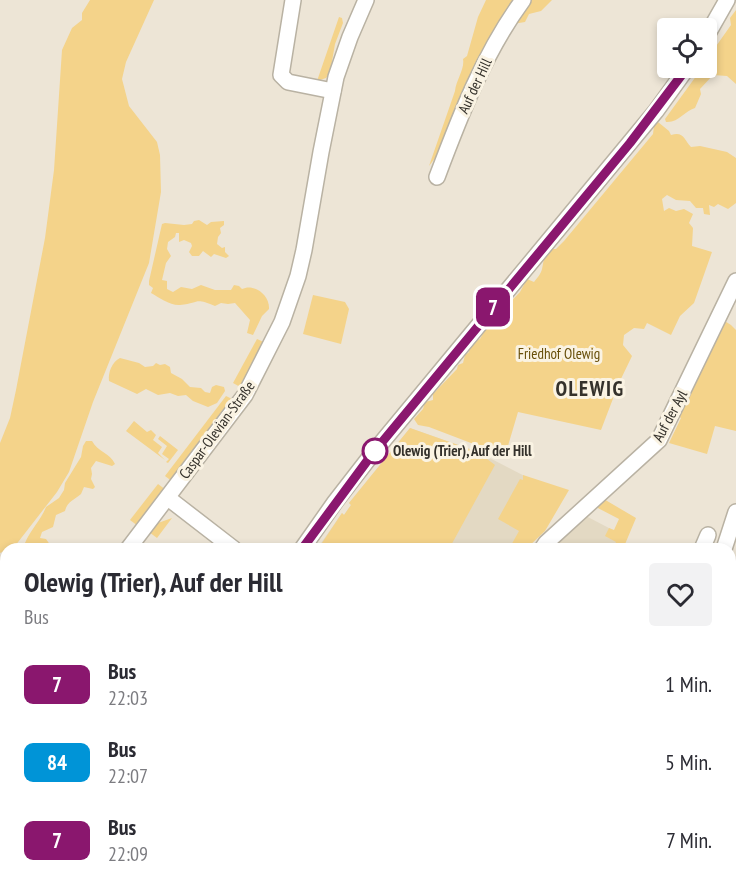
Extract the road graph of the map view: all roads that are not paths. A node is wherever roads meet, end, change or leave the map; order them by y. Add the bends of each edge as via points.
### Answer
1 (292, 0) edge
2 (366, 0) edge
3 (524, 0) edge
4 (727, 0) edge
5 (717, 18) edge
6 (680, 78) edge
7 (333, 91) junction
8 (437, 177) dead end
9 (736, 281) edge
10 (168, 498) junction
11 (736, 512) edge
12 (708, 535) dead end
13 (133, 543) edge
14 (226, 543) edge
15 (307, 543) edge
16 (546, 543) edge
17 (705, 543) edge
18 (726, 543) edge

1 - 7 street via 280,75 288,82
2 - 7 street, Caspar-Olevian-Straße via 345,49
3 - 8 street, Auf der Hill via 493,48
4 - 5 street
6 - 15 street via 373,453
7 - 10 street, Caspar-Olevian-Straße via 304,250 282,322 245,395
9 - 16 street, Auf der Ayl via 659,440
10 - 13 street, Caspar-Olevian-Straße
10 - 14 street
11 - 18 street
12 - 17 street

